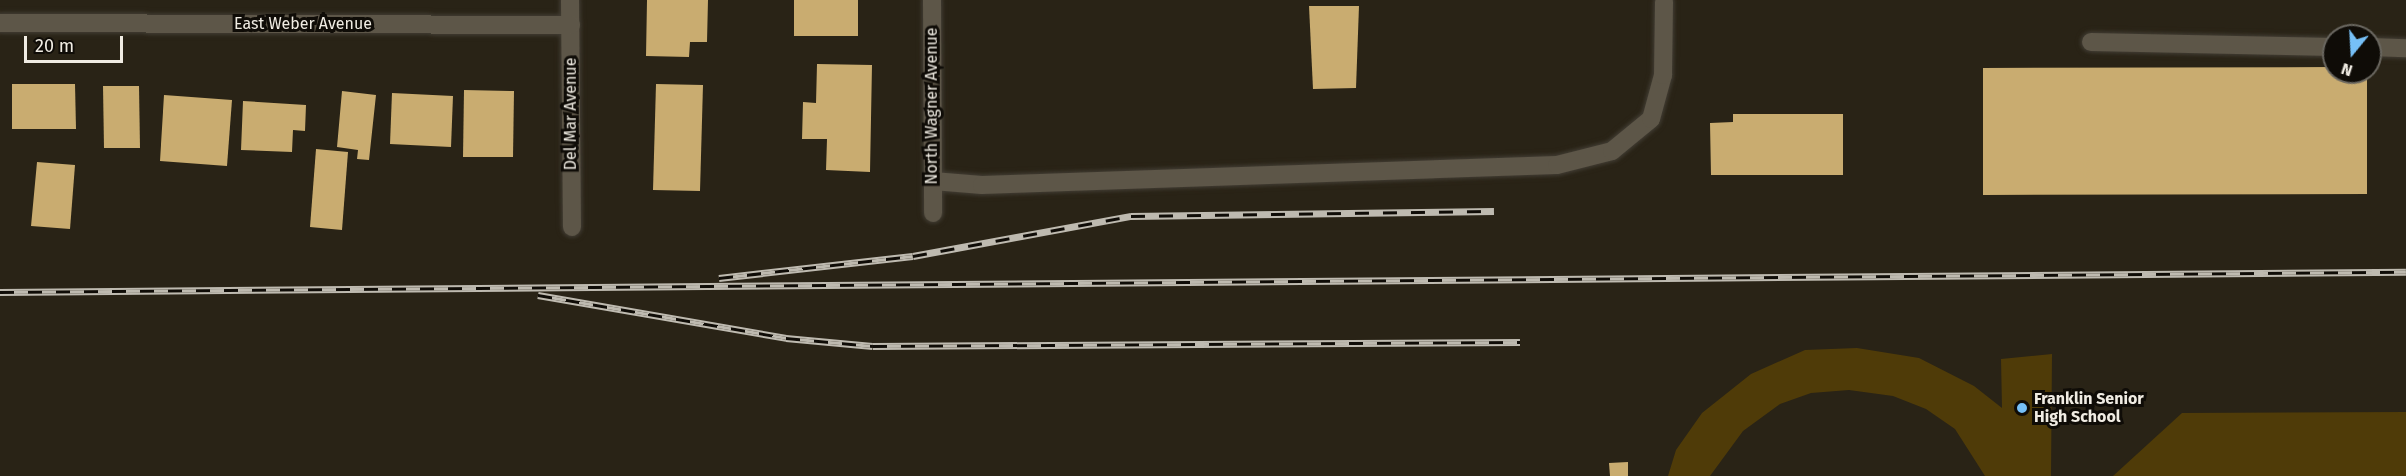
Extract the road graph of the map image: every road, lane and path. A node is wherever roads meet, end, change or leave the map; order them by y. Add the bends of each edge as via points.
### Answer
1 (570, 0) edge
2 (932, 0) edge
3 (1664, 2) dead end
4 (0, 23) edge
5 (570, 25) junction
6 (2091, 42) dead end
7 (2322, 47) edge
8 (2382, 47) edge
9 (2406, 48) edge
10 (933, 181) junction
11 (933, 213) dead end
12 (572, 227) dead end

1 - 5 street, Del Mar Avenue
2 - 10 street, North Wagner Avenue
3 - 10 street via 1663,75 1651,119 1612,151 1557,165 994,185
4 - 5 street, East Weber Avenue
5 - 12 street, Del Mar Avenue
6 - 7 street
8 - 9 street
10 - 11 street, North Wagner Avenue

